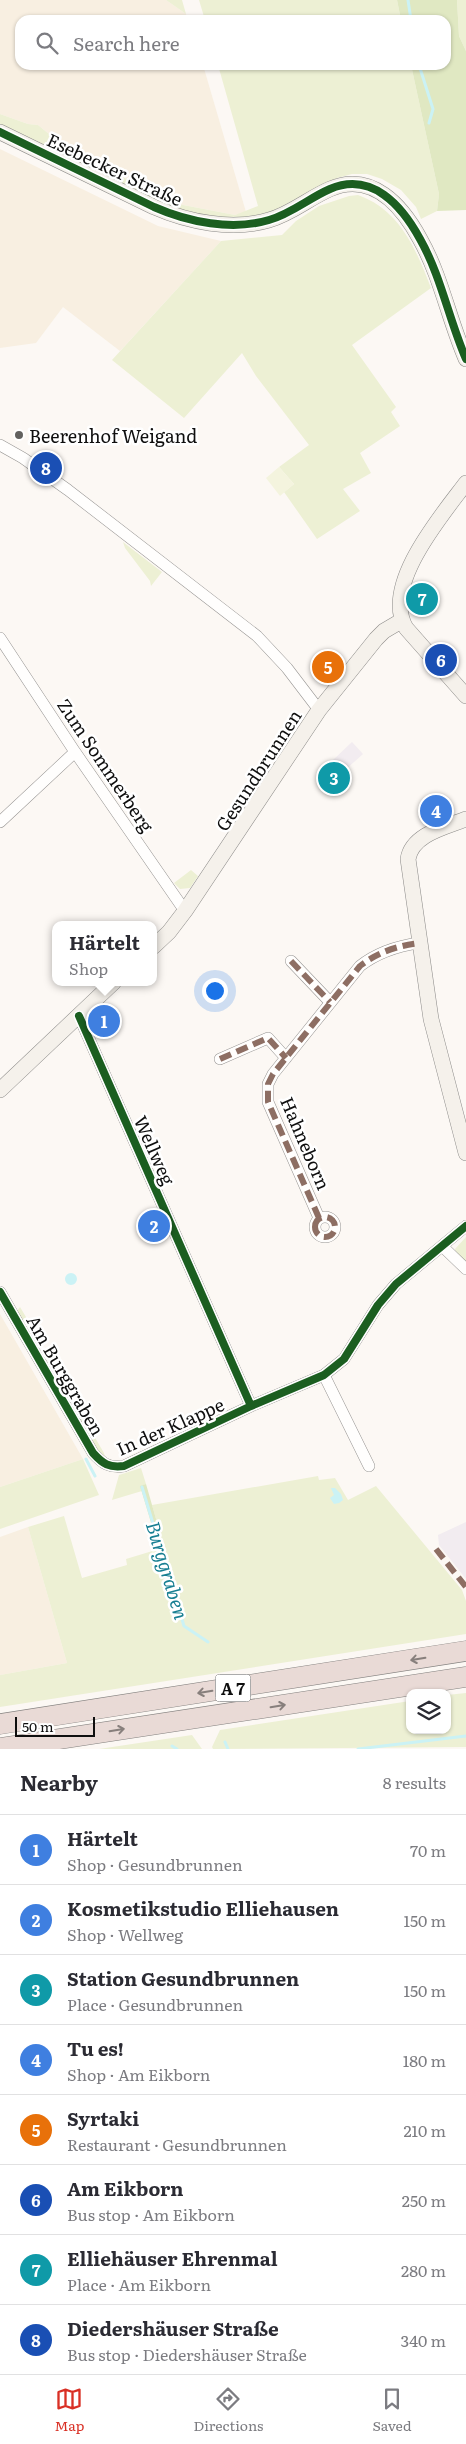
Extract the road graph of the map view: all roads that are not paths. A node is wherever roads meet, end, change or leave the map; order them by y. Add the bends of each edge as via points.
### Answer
1 (0, 132) edge
2 (466, 359) edge
3 (0, 445) edge
4 (466, 483) edge
5 (401, 621) junction
6 (0, 638) edge
7 (466, 696) edge
8 (320, 710) junction
9 (75, 752) junction
10 (466, 819) edge
11 (0, 822) edge
12 (185, 911) junction
13 (157, 943) edge
14 (419, 943) junction
15 (291, 961) dead end
16 (110, 986) edge
17 (330, 1002) junction
18 (79, 1016) junction
19 (286, 1058) junction
20 (220, 1059) dead end
21 (0, 1090) edge
22 (466, 1153) edge
23 (319, 1218) dead end
24 (466, 1226) edge
25 (442, 1246) junction
26 (466, 1269) edge
27 (0, 1292) edge
28 (324, 1375) junction
29 (251, 1406) junction
30 (369, 1466) dead end
31 (112, 1467) joint
32 (466, 1651) edge
33 (466, 1677) edge
34 (0, 1724) edge
35 (0, 1748) edge

1 - 2 street, Esebecker Straße via 154,207 201,221 256,223 279,216 336,187 360,185 378,191 397,206 421,240
3 - 8 street via 61,485 257,636
4 - 5 street via 411,561 401,596
5 - 7 street
5 - 8 street, Gesundbrunnen via 379,636
6 - 9 street, Zum Sommerberg
8 - 12 street, Gesundbrunnen
9 - 11 street
9 - 12 street, Zum Sommerberg
10 - 14 street via 420,838 409,853
12 - 13 street, Gesundbrunnen
14 - 17 street, Hahneborn via 397,946 372,957 354,972
14 - 22 street via 433,1027
15 - 17 street
16 - 18 street
17 - 19 street, Hahneborn
18 - 21 street
18 - 29 street, Wellweg
19 - 20 street via 268,1038
19 - 23 street, Hahneborn via 270,1078 268,1102
24 - 25 street, In der Klappe
25 - 26 street
25 - 28 street, In der Klappe via 396,1284 378,1305 344,1359
27 - 31 street, Am Burggraben via 93,1453
28 - 29 street, In der Klappe
28 - 30 street
29 - 31 street, In der Klappe via 136,1461
32 -> 34 highway, A 7
35 -> 33 highway, A 7

